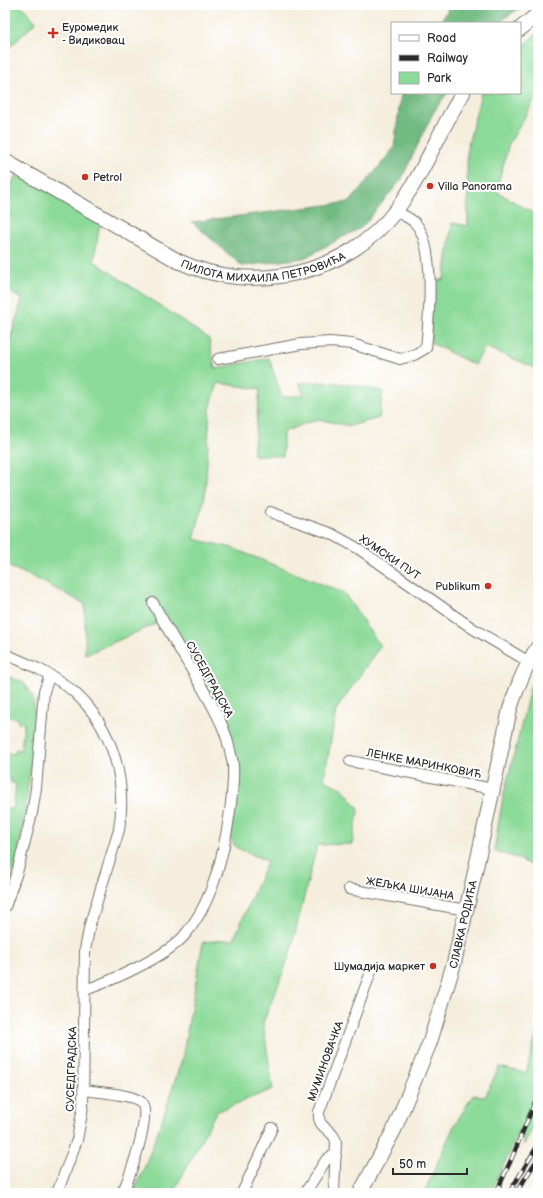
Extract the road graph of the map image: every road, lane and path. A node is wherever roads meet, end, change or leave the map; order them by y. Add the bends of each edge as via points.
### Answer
1 (538, 14) edge
2 (521, 28) edge
3 (462, 94) edge
4 (5, 161) edge
5 (396, 211) junction
6 (218, 359) dead end
7 (270, 512) dead end
8 (153, 603) dead end
9 (538, 647) edge
10 (5, 654) edge
11 (529, 662) junction
12 (50, 675) junction
13 (350, 761) dead end
14 (494, 789) junction
15 (349, 890) dead end
16 (5, 907) edge
17 (466, 910) junction
18 (372, 970) dead end
19 (85, 990) junction
20 (84, 1090) junction
21 (272, 1128) dead end
22 (336, 1156) junction
23 (57, 1193) edge
24 (122, 1193) edge
25 (242, 1193) edge
26 (305, 1193) edge
27 (334, 1193) edge
28 (360, 1193) edge

1 - 2 main road
3 - 5 main road, ПИЛОТА МИХАИЛА ПЕТРОВИЋА via 418,177
4 - 5 main road, ПИЛОТА МИХАИЛА ПЕТРОВИЋА via 178,261 204,272 227,276 269,278 320,266 362,243 382,227
5 - 6 street via 416,224 426,245 429,299 426,348 404,359 352,344 330,342 301,344
7 - 11 street, ХУМСКИ ПУТ via 332,534 359,549 472,628
8 - 19 street, СУСЕДГРАДСКА via 219,716 227,739 234,777 226,836 209,895 198,917 183,937 166,951 137,967
9 - 11 main road, СЛАВКА РОДИЋА
10 - 12 street, СУСЕДГРАДСКА
11 - 14 main road, СЛАВКА РОДИЋА via 510,709
12 - 16 street via 44,691 32,813 18,869
12 - 19 street, СУСЕДГРАДСКА via 75,693 100,723 112,748 121,787 119,830 86,940
13 - 14 street, ЛЕНКЕ МАРИНКОВИЋ
14 - 17 main road, СЛАВКА РОДИЋА
15 - 17 street, ЖЕЉКА ШИЈАНА
17 - 28 main road, СЛАВКА РОДИЋА via 454,963 430,1042 394,1130
18 - 22 street, МУМИНОВАЧКА via 319,1112 318,1120 335,1138
19 - 20 street, СУСЕДГРАДСКА
20 - 23 street, СУСЕДГРАДСКА via 77,1140
20 - 24 street via 128,1096 143,1104 144,1115 139,1144
21 - 25 street
22 - 26 street via 326,1160
22 - 27 street, МУМИНОВАЧКА

